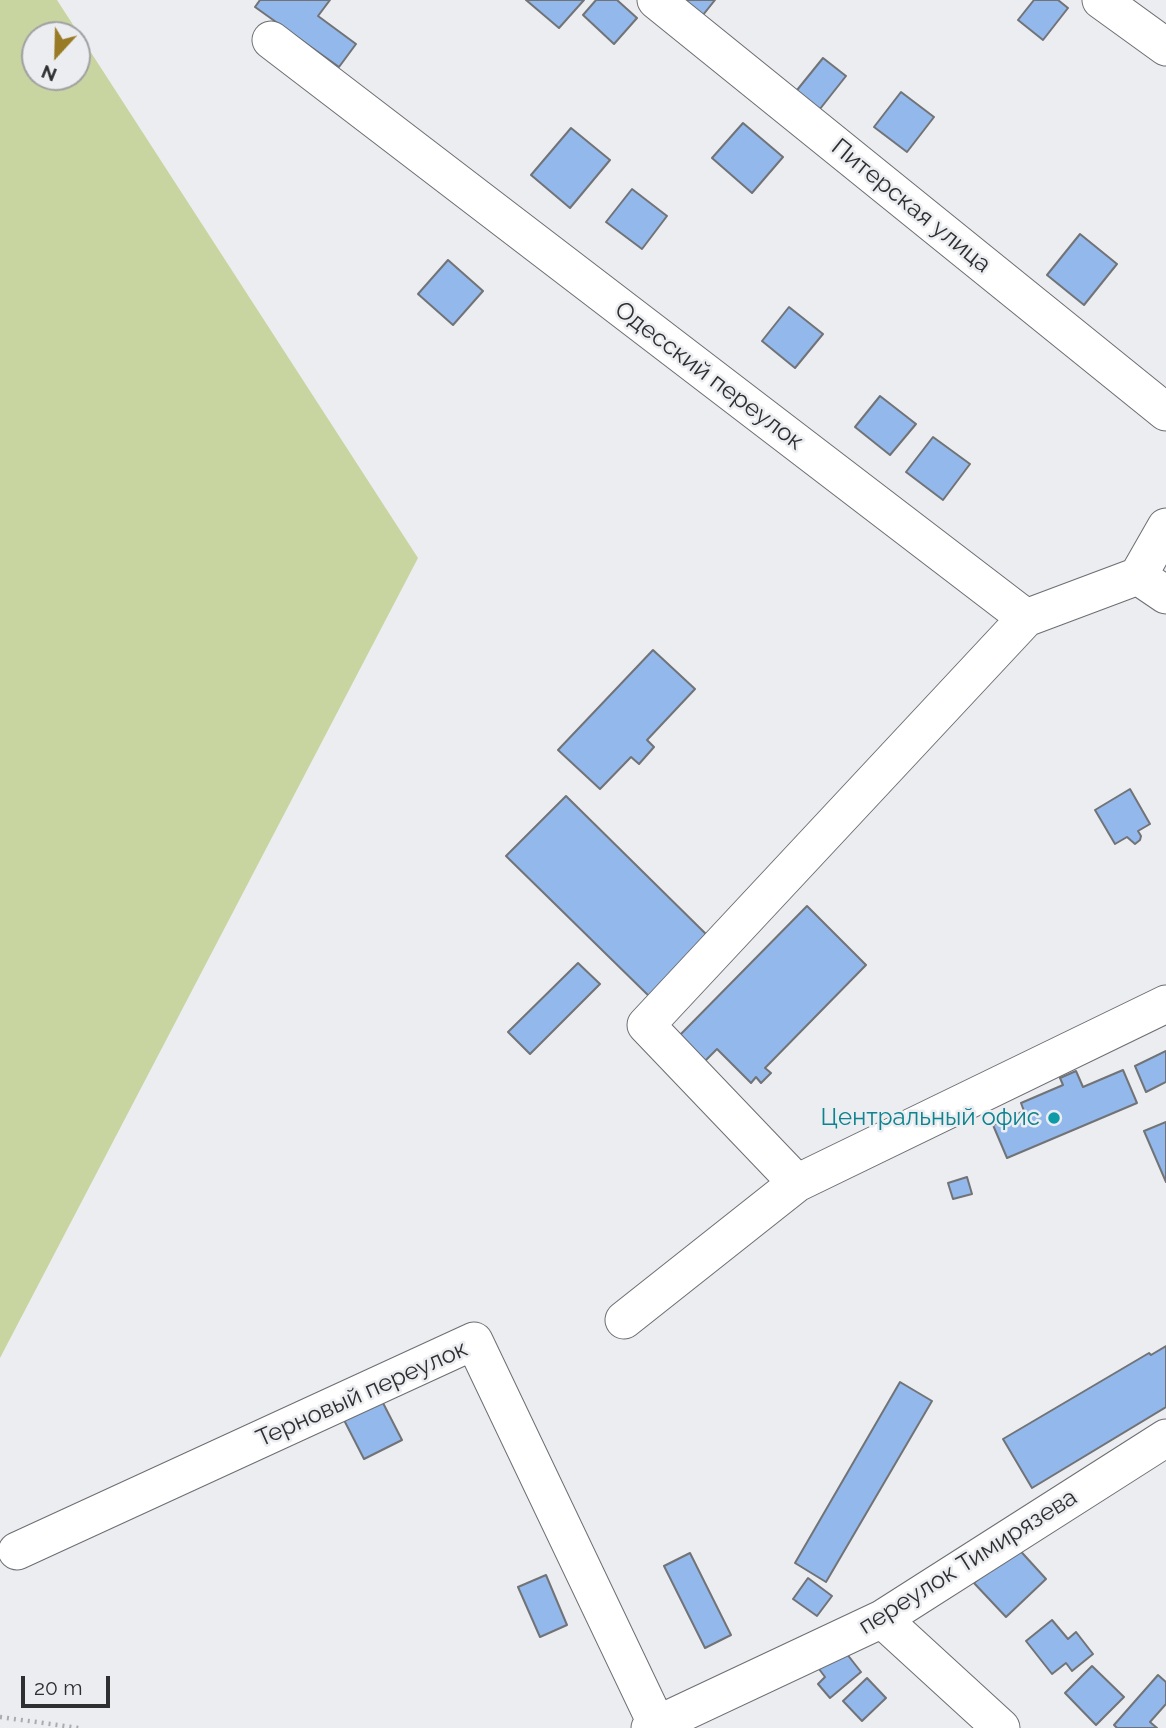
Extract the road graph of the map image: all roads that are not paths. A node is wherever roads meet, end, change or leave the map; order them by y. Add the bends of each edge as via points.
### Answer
1 (656, 0) edge
2 (1101, 0) edge
3 (271, 40) dead end
4 (1166, 47) edge
5 (1166, 412) edge
6 (1166, 527) edge
7 (1152, 585) edge
8 (1026, 618) junction
9 (1166, 1004) edge
10 (797, 1183) junction
11 (624, 1320) dead end
12 (1166, 1438) edge
13 (17, 1551) dead end
14 (882, 1619) junction
15 (654, 1726) edge
16 (1001, 1728) edge

1 - 5 street, Питерская улица
2 - 4 street
3 - 8 street, Одесский переулок
6 - 7 street
7 - 8 street
8 - 10 street via 646,1025
9 - 10 street
10 - 11 street
12 - 14 street, переулок Тимирязева
13 - 15 street, Терновый переулок via 474,1341
14 - 15 street, переулок Тимирязева
14 - 16 street

